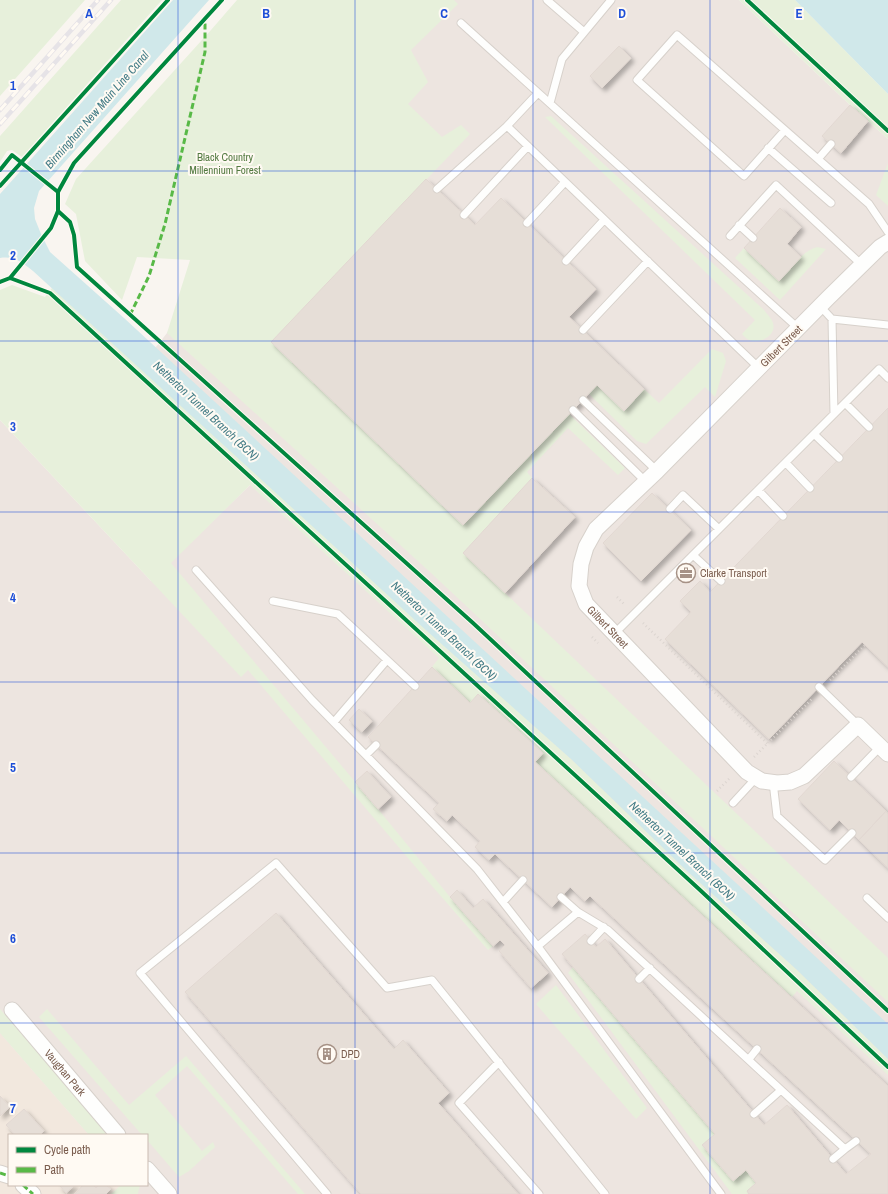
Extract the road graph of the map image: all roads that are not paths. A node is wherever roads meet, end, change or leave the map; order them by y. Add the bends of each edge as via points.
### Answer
1 (547, 0) edge
2 (611, 0) edge
3 (462, 23) dead end
4 (584, 32) junction
5 (538, 93) junction
6 (550, 103) junction
7 (507, 126) junction
8 (785, 130) junction
9 (831, 144) dead end
10 (528, 146) junction
11 (768, 148) junction
12 (818, 159) junction
13 (565, 182) junction
14 (437, 189) dead end
15 (831, 203) dead end
16 (464, 215) dead end
17 (604, 220) junction
18 (527, 223) dead end
19 (739, 225) junction
20 (888, 232) edge
21 (730, 236) dead end
22 (753, 238) dead end
23 (888, 242) edge
24 (566, 261) dead end
25 (648, 261) junction
26 (862, 265) junction
27 (820, 306) junction
28 (832, 319) junction
29 (888, 325) edge
30 (798, 328) junction
31 (583, 330) dead end
32 (759, 368) junction
33 (888, 378) edge
34 (583, 400) dead end
35 (845, 403) junction
36 (573, 410) dead end
37 (834, 414) junction
38 (869, 427) dead end
39 (814, 434) junction
40 (840, 458) dead end
41 (786, 463) junction
42 (657, 471) junction
43 (646, 482) junction
44 (810, 488) dead end
45 (758, 490) junction
46 (670, 510) dead end
47 (783, 516) dead end
48 (719, 529) junction
49 (693, 555) junction
50 (196, 570) dead end
51 (720, 581) dead end
52 (273, 601) dead end
53 (614, 634) junction
54 (387, 660) junction
55 (415, 686) dead end
56 (820, 688) road end
57 (334, 722) junction
58 (858, 725) junction
59 (376, 745) dead end
60 (884, 750) edge
61 (366, 755) junction
62 (850, 777) dead end
63 (756, 778) junction
64 (773, 782) junction
65 (733, 803) dead end
66 (852, 833) dead end
67 (523, 880) dead end
68 (561, 897) dead end
69 (867, 898) dead end
70 (503, 902) junction
71 (578, 912) junction
72 (888, 918) edge
73 (604, 927) junction
74 (591, 941) dead end
75 (538, 946) junction
76 (650, 968) junction
77 (639, 980) dead end
78 (12, 1010) dead end
79 (757, 1049) dead end
80 (749, 1059) junction
81 (499, 1062) junction
82 (781, 1090) junction
83 (754, 1114) dead end
84 (117, 1134) edge
85 (856, 1141) dead end
86 (846, 1149) junction
87 (834, 1159) dead end
88 (148, 1171) edge
89 (24, 1186) edge
90 (160, 1191) edge
91 (33, 1194) edge
92 (327, 1194) edge
93 (540, 1194) edge
94 (605, 1194) edge
95 (721, 1194) edge

1 - 4 lane
2 - 4 lane
3 - 5 lane
4 - 6 lane via 562,59
5 - 6 lane
5 - 7 lane
6 - 30 lane
7 - 10 lane
7 - 14 lane
8 - 11 lane
8 - 11 lane via 677,35 637,80 744,176
8 - 12 lane
9 - 12 lane
10 - 13 lane
10 - 16 lane
11 - 15 lane
12 - 20 lane via 869,204
13 - 17 lane
13 - 18 lane
17 - 24 lane
17 - 25 lane
19 - 21 lane
19 - 22 lane
19 - 26 lane via 776,185
23 - 26 street, Gilbert Street
25 - 31 lane
25 - 32 lane
26 - 27 street, Gilbert Street
27 - 28 lane
27 - 30 street, Gilbert Street
28 - 29 lane
28 - 37 lane
30 - 32 street, Gilbert Street
32 - 42 street, Gilbert Street
33 - 35 lane via 879,369
34 - 42 lane
35 - 37 lane
35 - 38 lane
36 - 43 lane
37 - 39 lane
39 - 40 lane
39 - 41 lane
41 - 44 lane
41 - 45 lane
42 - 43 street, Gilbert Street
43 - 53 street, Gilbert Street via 596,529 586,547 581,564 579,586 586,604
45 - 47 lane
45 - 48 lane
46 - 48 lane via 683,496
48 - 49 lane
49 - 51 lane
49 - 53 lane
50 - 57 lane
52 - 54 lane via 338,614
53 - 63 street, Gilbert Street via 742,767
54 - 55 lane
54 - 57 lane
56 - 58 lane
57 - 61 lane
58 - 60 street
58 - 64 street, Gilbert Street via 804,776 790,782
59 - 61 lane
60 - 62 lane
61 - 70 lane via 477,869
63 - 64 street, Gilbert Street
63 - 65 lane
64 - 66 lane via 777,816 825,860
67 - 70 lane
68 - 71 lane
69 - 72 lane
70 - 75 lane
71 - 73 lane
71 - 75 lane
73 - 74 lane
73 - 76 lane
75 - 95 lane
76 - 77 lane
76 - 80 lane
78 - 84 street, Vaughan Park
79 - 80 lane
80 - 82 lane
81 - 92 lane via 432,980 387,988 276,863 140,973
81 - 93 lane via 459,1103
81 - 94 lane
82 - 83 lane
82 - 86 lane
85 - 86 lane
86 - 87 lane
88 - 90 street
89 - 91 street

